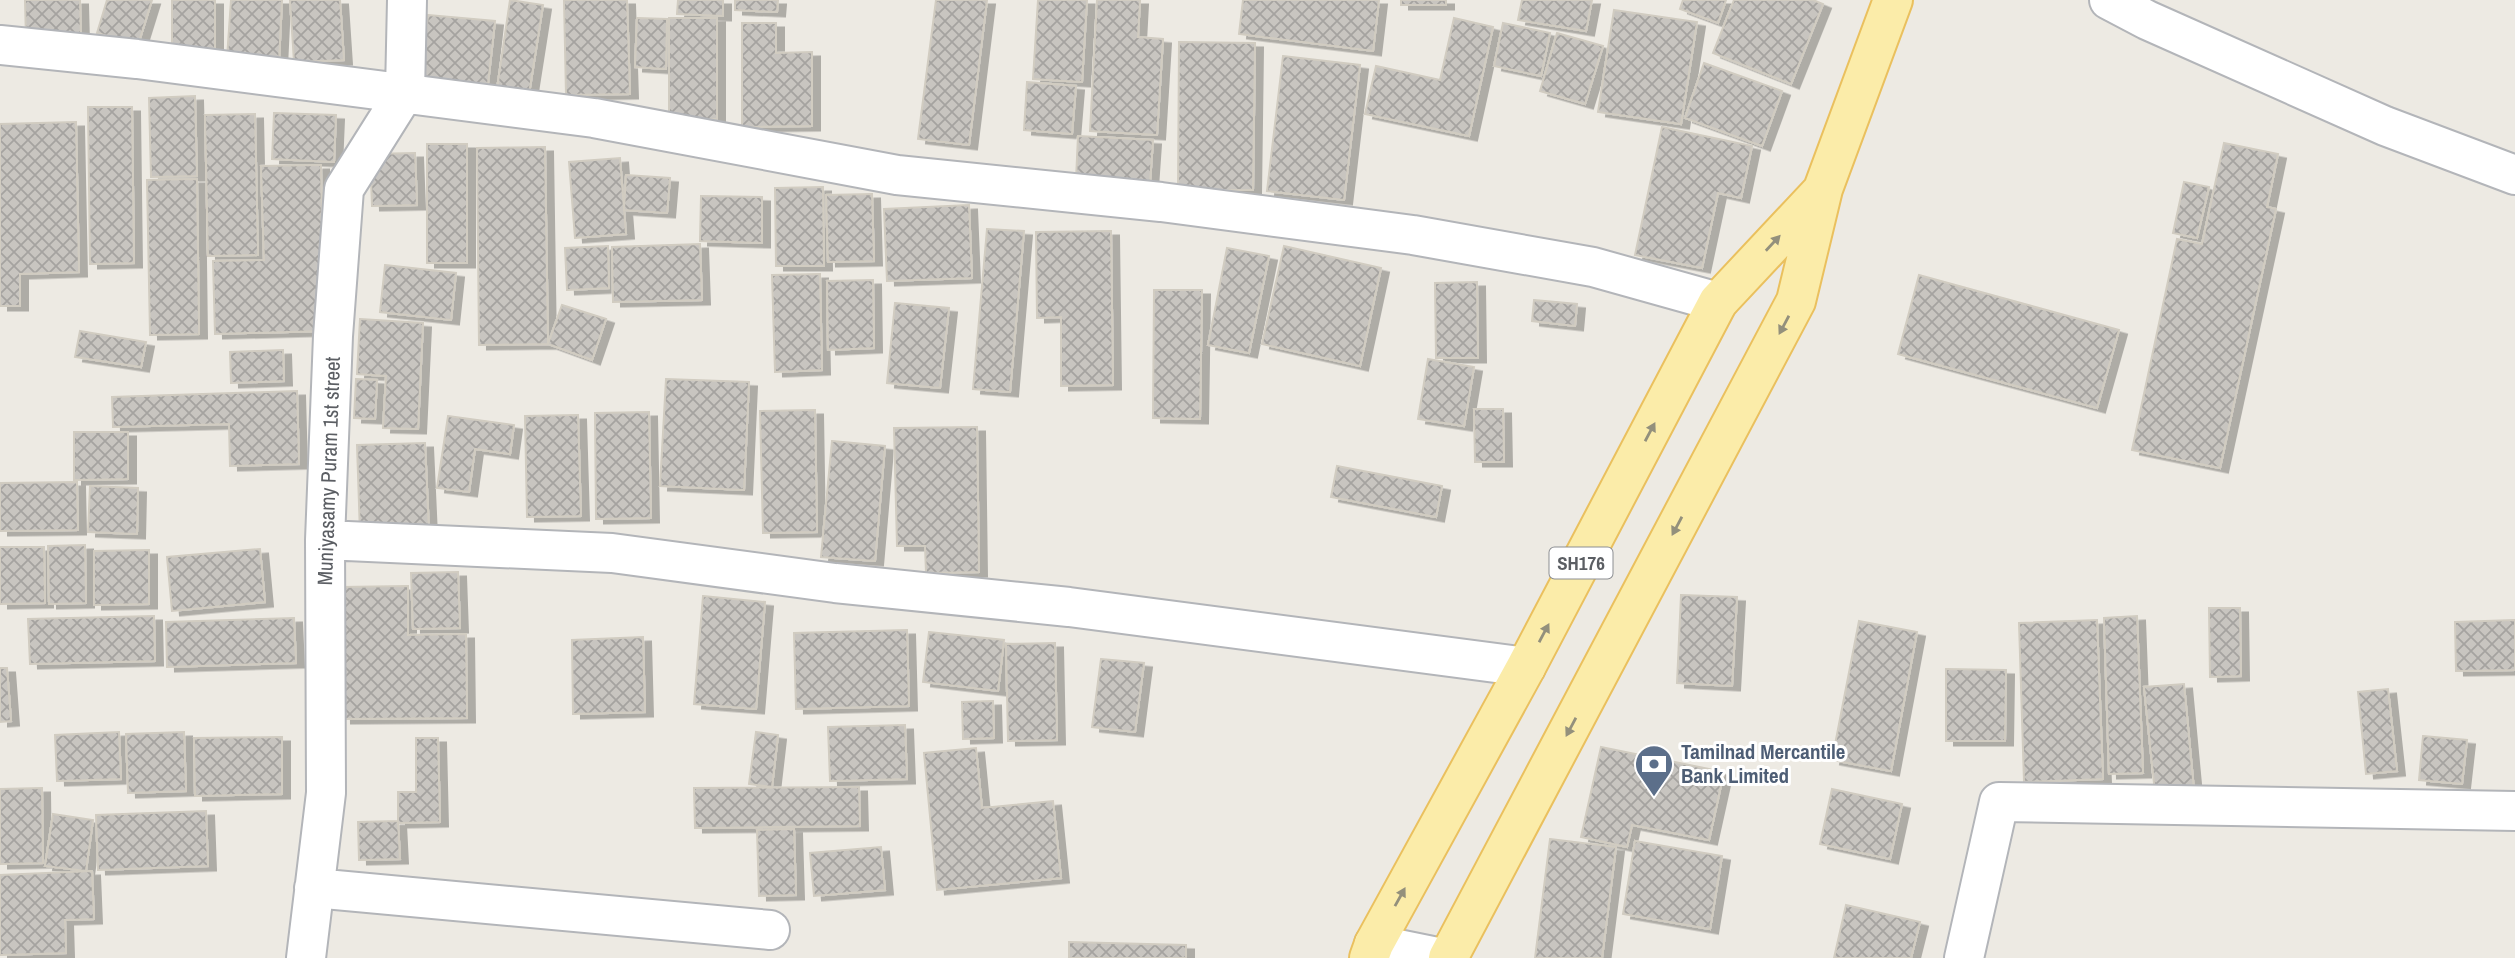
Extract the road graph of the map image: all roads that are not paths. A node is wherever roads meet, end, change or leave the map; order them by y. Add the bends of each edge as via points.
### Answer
1 (407, 0) edge
2 (1893, 0) edge
3 (2109, 0) edge
4 (0, 45) edge
5 (405, 92) junction
6 (2515, 175) edge
7 (1823, 189) junction
8 (1718, 302) junction
9 (325, 540) junction
10 (1526, 667) junction
11 (2515, 811) edge
12 (314, 888) junction
13 (770, 930) dead end
14 (1371, 951) edge
15 (306, 958) edge
16 (1443, 958) edge
17 (1448, 958) edge
18 (1964, 958) edge

1 - 5 street
2 - 7 main road, SH176
3 - 6 street via 2385,126
4 - 5 street
5 - 8 street via 594,118 897,175 1161,202 1413,235 1593,267
5 - 9 street, Muniyasamy Puram 1st street via 344,189
8 -> 7 main road, SH176
7 -> 17 main road via 1796,301
10 -> 8 main road, SH176
9 - 10 street via 612,554
9 - 12 street, Muniyasamy Puram 1st street via 326,793
14 -> 10 main road, SH176
11 - 18 street via 1999,802
12 - 13 street
12 - 15 street, Muniyasamy Puram 1st street
14 - 16 street

